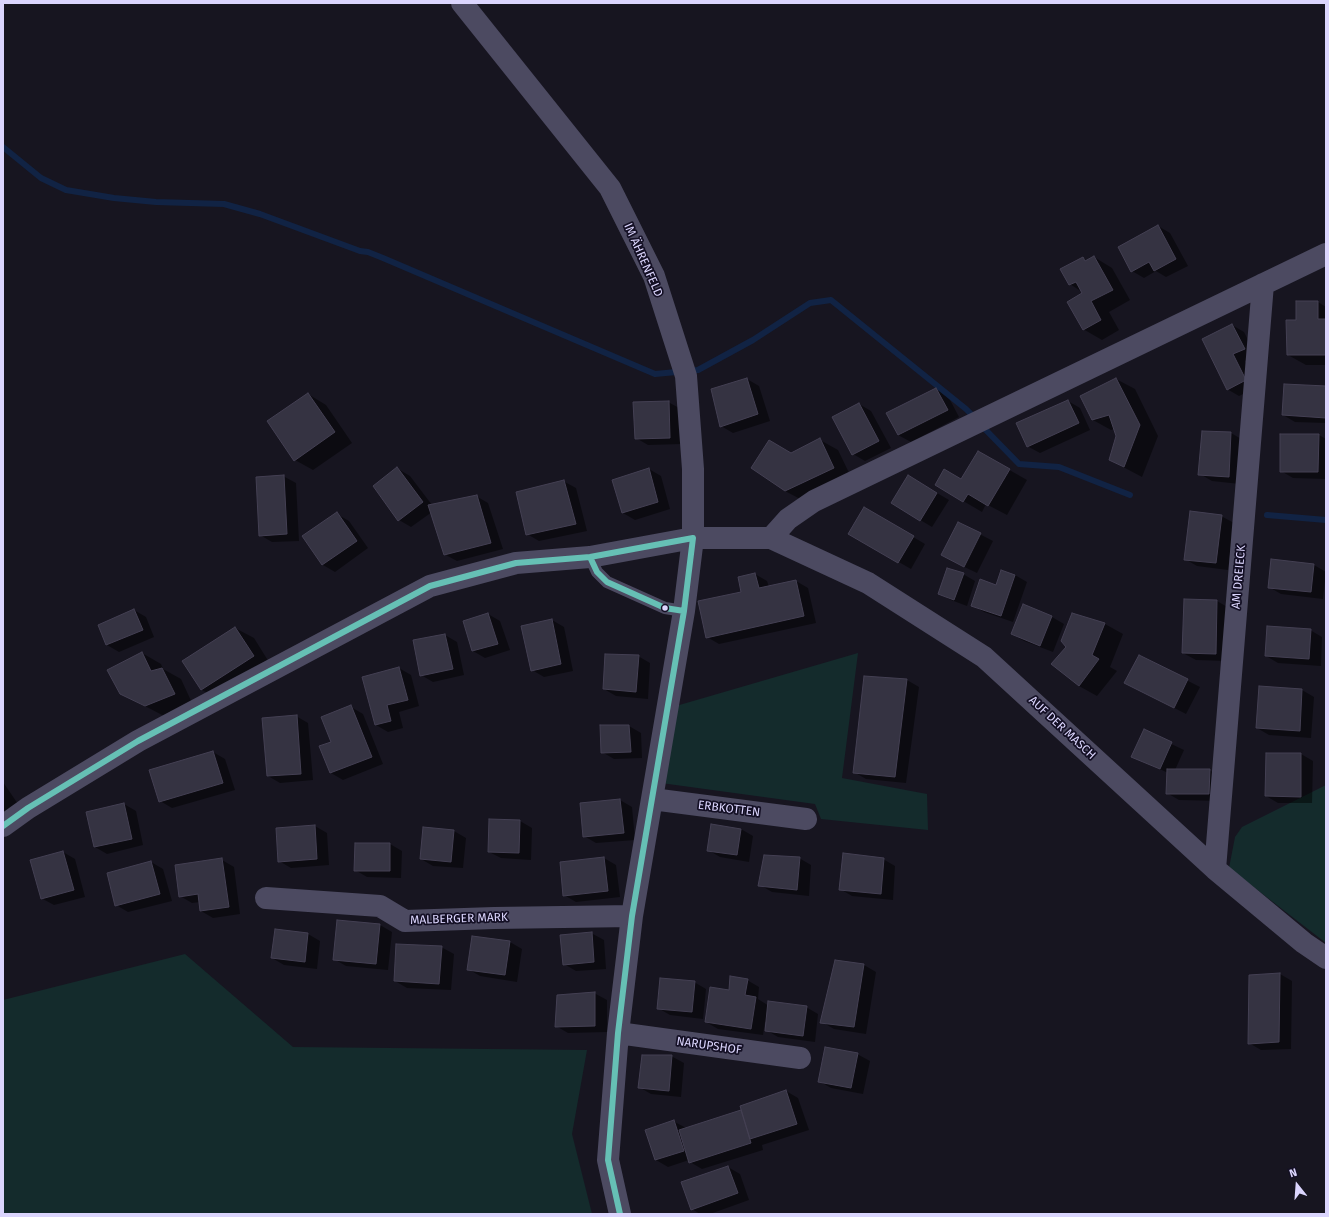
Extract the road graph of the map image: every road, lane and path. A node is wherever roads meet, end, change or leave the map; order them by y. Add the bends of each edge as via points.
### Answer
1 (462, 3) edge
2 (1326, 254) edge
3 (1263, 284) junction
4 (693, 538) junction
5 (771, 538) junction
6 (590, 557) junction
7 (684, 611) junction
8 (652, 799) junction
9 (806, 819) dead end
10 (3, 826) edge
11 (1215, 869) junction
12 (266, 898) dead end
13 (632, 916) junction
14 (1326, 958) edge
15 (618, 1033) junction
16 (800, 1058) dead end
17 (620, 1214) edge

1 - 4 street, IM ÄHRENFELD via 610,188 654,276 683,367 693,469
2 - 3 street
3 - 5 street via 814,501 788,519
3 - 11 street, AM DREIECK
4 - 5 street
4 - 6 street
4 - 7 street, IM ÄHRENFELD
5 - 11 street, AUF DER MASCH via 868,583 984,657
6 - 7 lane via 597,572 607,582 665,608
6 - 10 street via 516,563 430,586 138,741
7 - 8 street, IM ÄHRENFELD
8 - 9 street, ERBKOTTEN
8 - 13 street, IM ÄHRENFELD
11 - 14 street, AUF DER MASCH via 1304,943
12 - 13 street, MALBERGER MARK via 380,906 405,921
13 - 15 street, IM ÄHRENFELD
15 - 16 street, NARUPSHOF
15 - 17 street, IM ÄHRENFELD via 608,1160

